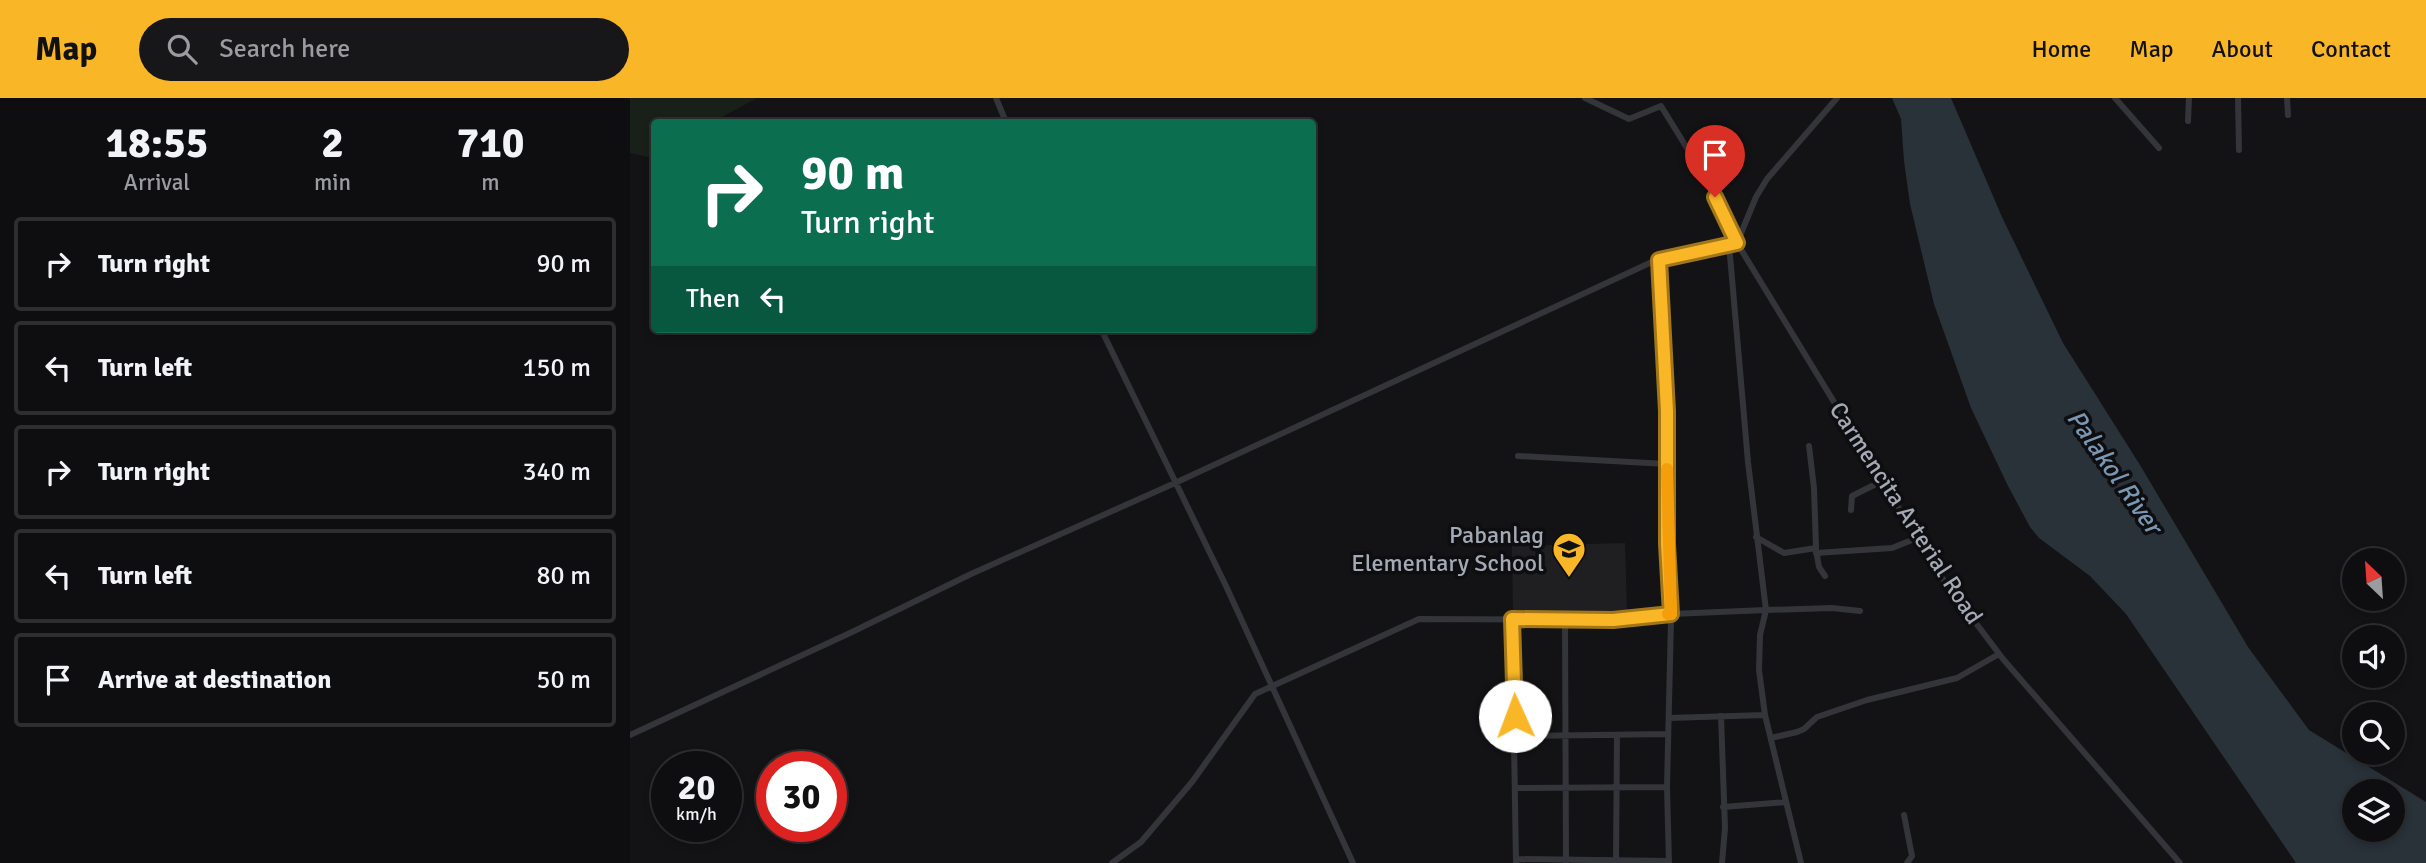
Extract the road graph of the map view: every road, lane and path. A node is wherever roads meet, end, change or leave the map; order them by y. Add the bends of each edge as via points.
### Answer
1 (996, 98) edge
2 (1585, 98) edge
3 (1837, 98) edge
4 (2115, 98) edge
5 (2189, 98) edge
6 (2238, 98) edge
7 (2287, 98) edge
8 (2288, 115) dead end
9 (1005, 119) edge
10 (2188, 121) dead end
11 (2159, 148) dead end
12 (2239, 150) dead end
13 (1737, 243) junction
14 (1729, 244) junction
15 (1659, 260) junction
16 (1103, 333) edge
17 (1809, 446) dead end
18 (1517, 456) dead end
19 (1667, 464) junction
20 (1882, 481) junction
21 (1175, 483) junction
22 (1851, 510) dead end
23 (1756, 537) junction
24 (1917, 538) junction
25 (1816, 551) junction
26 (1825, 576) dead end
27 (1766, 610) junction
28 (1860, 611) dead end
29 (1671, 614) junction
30 (1512, 619) junction
31 (1565, 619) junction
32 (1999, 654) junction
33 (1272, 687) junction
34 (1765, 715) junction
35 (1721, 716) junction
36 (1669, 718) junction
37 (1668, 734) junction
38 (630, 735) edge
39 (1565, 735) junction
40 (1617, 735) junction
41 (1516, 736) junction
42 (1771, 738) junction
43 (1565, 787) junction
44 (1617, 787) junction
45 (1667, 787) junction
46 (1516, 788) junction
47 (1786, 802) junction
48 (1723, 807) junction
49 (1905, 815) dead end
50 (1516, 861) edge
51 (1566, 861) edge
52 (1616, 862) edge
53 (1669, 862) edge
54 (1112, 863) edge
55 (1353, 863) edge
56 (1723, 863) edge
57 (1801, 863) edge
58 (1908, 863) edge
59 (2180, 863) edge

1 - 9 street
2 - 13 street, Carmencita Arterial Road via 1629,119 1661,106 1703,174
3 - 13 street via 1767,179
4 - 11 street
5 - 10 street
6 - 12 street
7 - 8 street
13 - 14 street
13 - 20 street, Carmencita Arterial Road
14 - 15 street
14 - 23 street
15 - 19 street
15 - 21 street
16 - 21 street
17 - 25 street
18 - 19 street
19 - 29 street
20 - 22 street via 1852,496
20 - 24 street, Carmencita Arterial Road
21 - 33 street
21 - 38 street
23 - 25 street via 1784,553
23 - 27 street
24 - 25 street via 1892,548
24 - 32 street, Carmencita Arterial Road
25 - 26 street
27 - 28 street
27 - 29 street
27 - 34 street via 1759,670
29 - 31 street
29 - 36 street
30 - 31 street
30 - 33 street via 1419,619
30 - 41 street
31 - 39 street
32 - 42 street via 1942,684 1867,700 1817,717 1797,732
32 - 59 street, Carmencita Arterial Road
33 - 54 street via 1255,694 1192,782 1141,842
33 - 55 street
34 - 35 street
34 - 42 street
35 - 36 street
35 - 48 street
36 - 37 street
37 - 40 street
37 - 45 street
39 - 40 street
39 - 41 street
39 - 43 street
40 - 44 street
41 - 46 street
42 - 47 street
43 - 44 street
43 - 46 street
43 - 51 street
44 - 45 street
44 - 52 street
45 - 53 street
46 - 50 street
47 - 48 street
47 - 57 street
48 - 56 street
49 - 58 street via 1912,856
50 - 51 street
51 - 52 street
52 - 53 street

